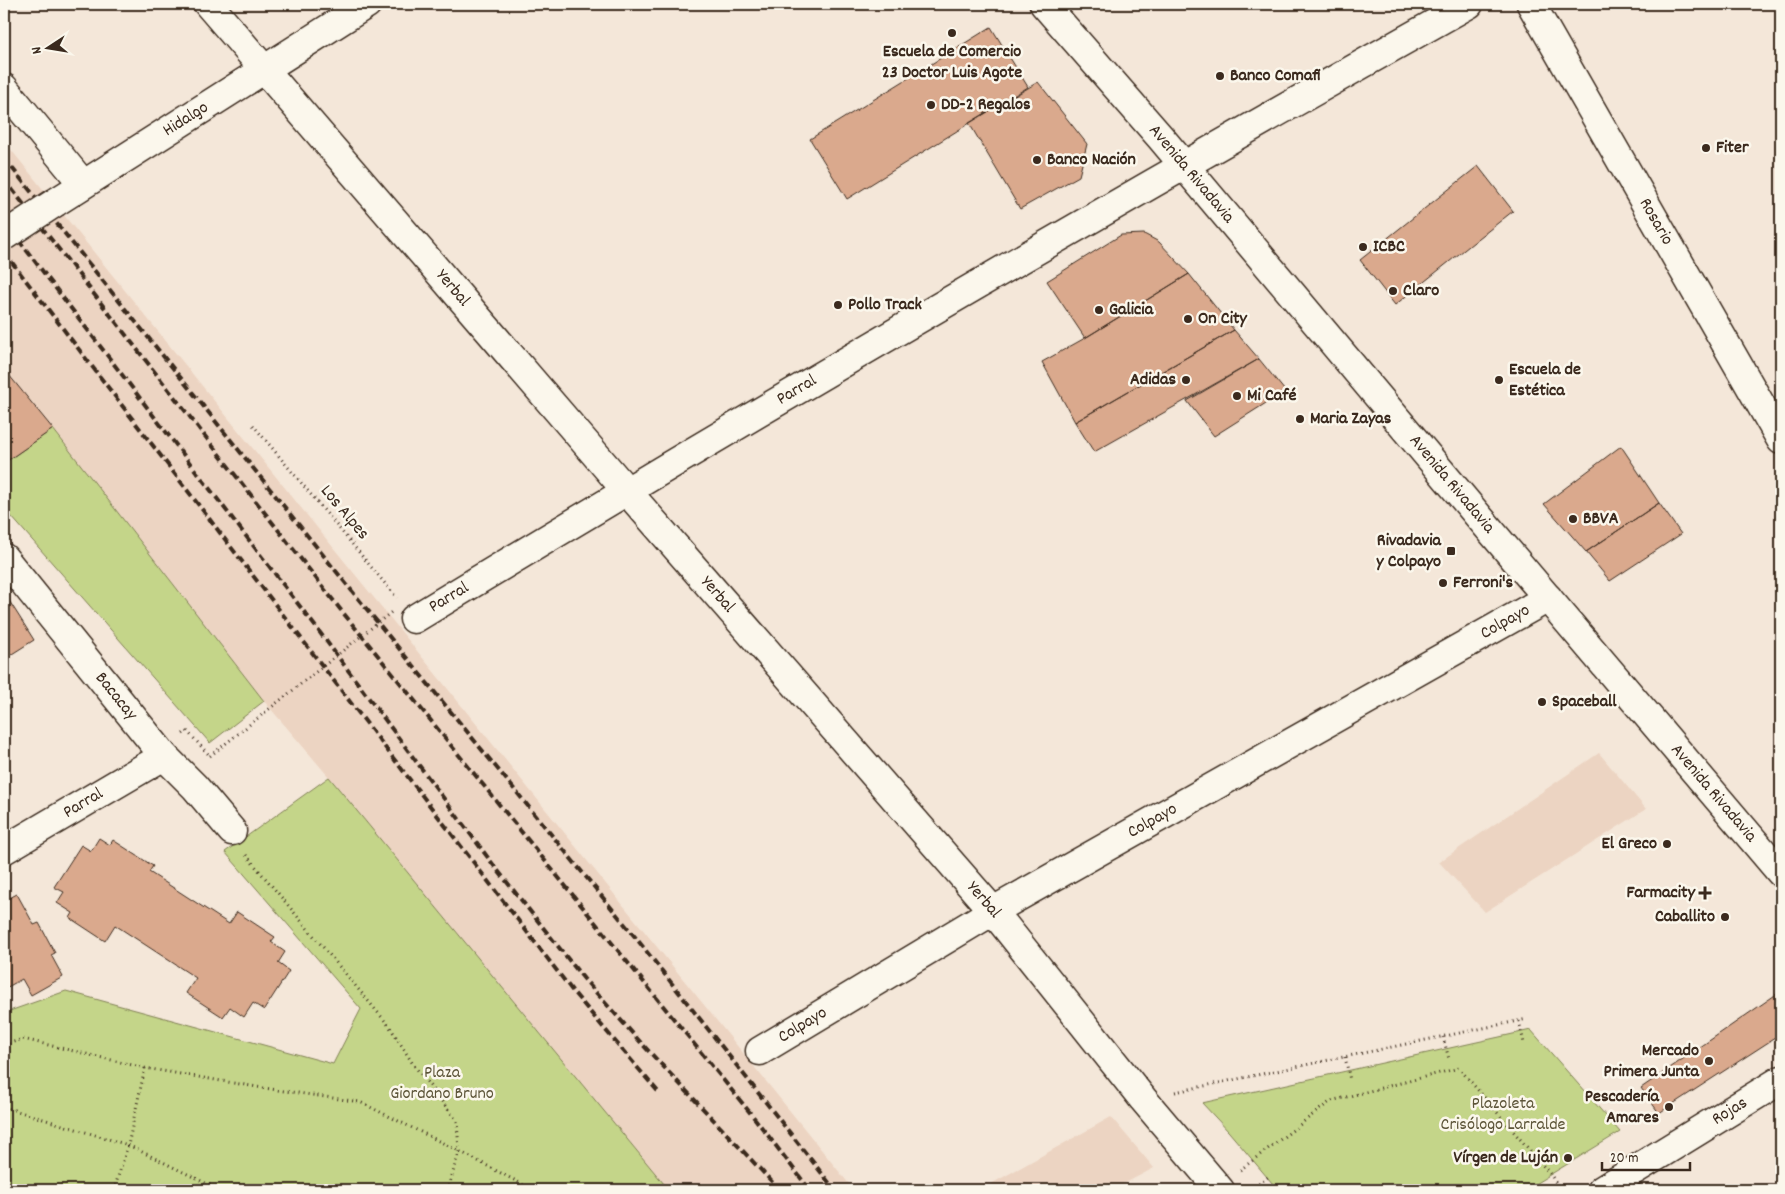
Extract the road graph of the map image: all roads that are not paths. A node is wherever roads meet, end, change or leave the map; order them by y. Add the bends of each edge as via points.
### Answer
1 (208, 4) edge
2 (367, 4) edge
3 (1044, 4) edge
4 (1469, 4) edge
5 (1531, 4) edge
6 (264, 69) junction
7 (4, 88) edge
8 (1184, 165) junction
9 (83, 184) junction
10 (4, 236) edge
11 (1781, 440) edge
12 (626, 490) junction
13 (4, 558) edge
14 (1548, 598) junction
15 (404, 614) road end
16 (164, 756) junction
17 (232, 831) road end
18 (4, 850) edge
19 (1781, 873) edge
20 (993, 911) junction
21 (760, 1051) dead end
22 (1781, 1080) edge
23 (1219, 1189) edge
24 (1602, 1190) edge

1 - 6 street, Yerbal
2 - 6 street, Hidalgo
3 - 8 street, Avenida Rivadavia
4 - 8 street, Parral
5 - 11 street, Rosario
6 - 9 street, Hidalgo
6 - 12 street, Yerbal
7 - 9 street
8 - 12 street, Parral
8 - 14 street, Avenida Rivadavia
9 - 10 street, Hidalgo, bridge
12 - 15 street, Parral
12 - 20 street, Yerbal
13 - 16 street, Bacacay
14 - 19 street, Avenida Rivadavia
14 - 20 street, Colpayo
16 - 17 street, Bacacay
16 - 18 street, Parral
20 - 21 street, Colpayo
20 - 23 street, Yerbal
22 - 24 street, Rojas

